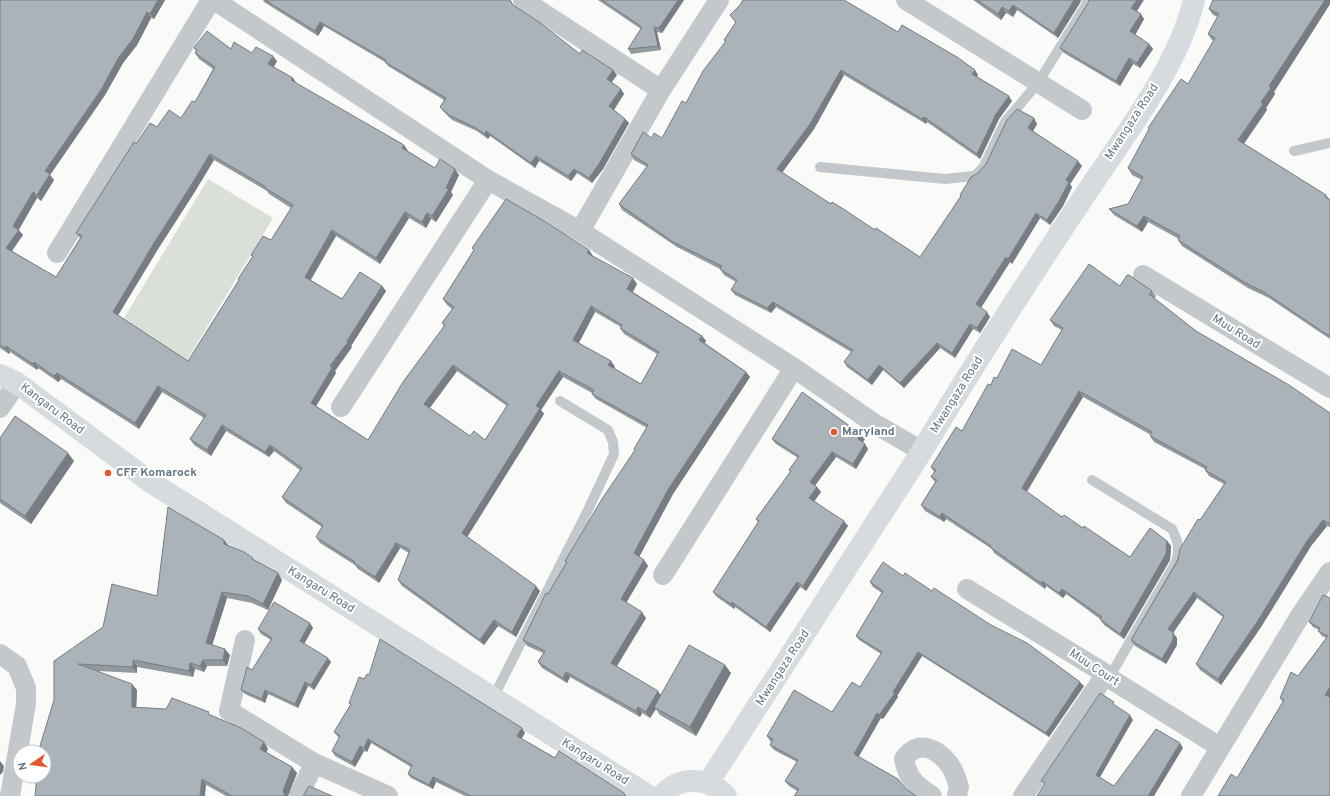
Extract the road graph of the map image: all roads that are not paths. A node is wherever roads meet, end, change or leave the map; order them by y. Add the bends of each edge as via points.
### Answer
1 (211, 0) edge
2 (214, 0) edge
3 (522, 0) edge
4 (719, 0) edge
5 (906, 0) edge
6 (1087, 0) edge
7 (1194, 0) edge
8 (1038, 83) junction
9 (661, 90) junction
10 (1082, 110) dead end
11 (1330, 143) edge
12 (1294, 152) dead end
13 (820, 167) dead end
14 (488, 180) junction
15 (580, 231) junction
16 (57, 253) dead end
17 (1144, 275) dead end
18 (794, 368) junction
19 (9, 379) edge
20 (1330, 388) edge
21 (560, 401) dead end
22 (341, 407) dead end
23 (0, 408) edge
24 (922, 451) junction
25 (1092, 480) dead end
26 (663, 575) dead end
27 (1329, 576) edge
28 (966, 590) dead end
29 (245, 640) dead end
30 (0, 654) edge
31 (1107, 676) junction
32 (493, 698) junction
33 (1220, 747) junction
34 (314, 763) junction
35 (708, 783) junction
36 (10, 796) edge
37 (299, 796) edge
38 (388, 796) edge
39 (649, 796) edge
40 (662, 796) edge
41 (726, 796) edge
42 (932, 796) edge
43 (958, 796) edge
44 (1023, 796) edge
45 (1191, 796) edge

1 - 16 street
2 - 14 street
3 - 9 street
4 - 9 street
5 - 8 street
6 - 8 lane
7 - 24 main road, Mwangaza Road via 1177,48 1159,80
8 - 10 street
8 - 13 lane via 1005,122 984,166 973,176 946,179
9 - 15 street
11 - 12 lane
14 - 15 street
14 - 22 street
15 - 18 street
17 - 20 street, Muu Road
18 - 24 street via 875,424
18 - 26 street
19 - 23 street
19 - 32 main road, Kangaru Road via 149,481
21 - 32 lane via 608,430 614,454
24 - 35 main road, Mwangaza Road
25 - 31 lane via 1172,529 1178,541 1179,551 1176,562
27 - 33 street via 1300,616
28 - 31 street, Muu Court
29 - 34 street via 230,711
30 - 36 street via 17,666 26,688 26,704
31 - 33 street, Muu Court
31 - 44 street
32 - 39 main road, Kangaru Road
33 - 45 street
34 - 37 street
34 - 38 street
35 - 40 main road via 697,780 685,782 674,786
35 - 41 main road
42 - 43 street via 918,787 907,774 904,759 910,750 916,747 936,752 950,764 959,787

